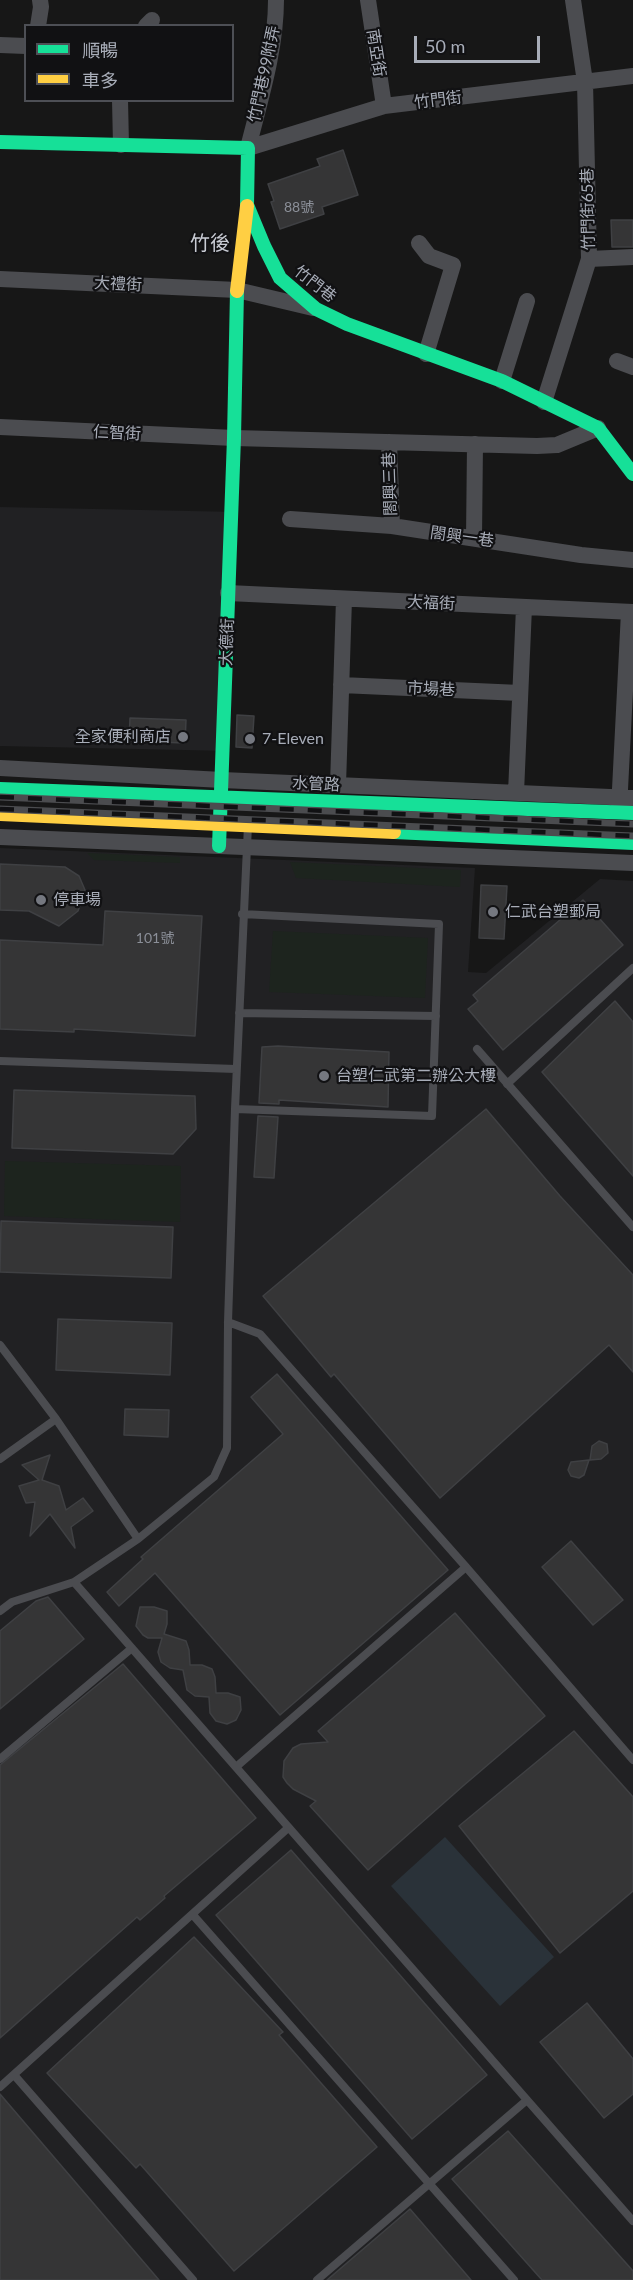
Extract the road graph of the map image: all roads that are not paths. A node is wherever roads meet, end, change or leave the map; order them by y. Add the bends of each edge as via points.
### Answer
1 (40, 0) edge
2 (276, 0) edge
3 (368, 0) edge
4 (573, 0) edge
5 (38, 24) edge
6 (0, 45) edge
7 (24, 46) edge
8 (633, 76) edge
9 (585, 82) junction
10 (120, 102) edge
11 (384, 106) junction
12 (0, 142) edge
13 (121, 145) junction
14 (248, 148) junction
15 (247, 205) junction
16 (419, 243) dead end
17 (633, 257) edge
18 (589, 259) junction
19 (0, 279) edge
20 (237, 290) junction
21 (527, 300) dead end
22 (316, 309) junction
23 (426, 354) junction
24 (502, 381) junction
25 (544, 402) junction
26 (0, 427) edge
27 (598, 428) junction
28 (234, 438) junction
29 (389, 442) junction
30 (475, 444) junction
31 (633, 474) edge
32 (290, 519) dead end
33 (392, 526) junction
34 (474, 538) junction
35 (633, 560) edge
36 (228, 593) junction
37 (344, 598) junction
38 (524, 607) junction
39 (631, 612) edge
40 (341, 685) junction
41 (520, 693) junction
42 (0, 768) edge
43 (222, 780) junction
44 (338, 785) junction
45 (0, 789) edge
46 (516, 793) junction
47 (221, 799) junction
48 (626, 806) edge
49 (0, 814) edge
50 (220, 823) junction
51 (248, 825) junction
52 (0, 837) edge
53 (633, 843) edge
54 (219, 846) junction
55 (246, 847) junction
56 (633, 863) edge
57 (242, 914) junction
58 (633, 968) edge
59 (238, 1013) junction
60 (436, 1016) junction
61 (477, 1049) dead end
62 (0, 1061) edge
63 (236, 1069) junction
64 (507, 1084) junction
65 (235, 1109) junction
66 (633, 1227) edge
67 (228, 1322) junction
68 (0, 1345) edge
69 (56, 1419) junction
70 (0, 1459) edge
71 (138, 1539) junction
72 (466, 1567) junction
73 (74, 1582) junction
74 (0, 1611) edge
75 (132, 1648) junction
76 (0, 1759) edge
77 (633, 1760) edge
78 (236, 1767) junction
79 (288, 1828) junction
80 (193, 1915) junction
81 (15, 2076) junction
82 (0, 2087) edge
83 (527, 2100) junction
84 (429, 2184) junction
85 (633, 2221) edge
86 (193, 2280) edge
87 (317, 2280) edge
88 (514, 2280) edge

1 - 5 street
2 - 14 street, 竹門巷99附弄 via 267,71
3 - 11 street, 南亞街
4 - 9 street, 竹門街65巷
6 - 7 street
8 - 9 street, 竹門街
9 - 11 street, 竹門街
9 - 18 street, 竹門街65巷
10 - 13 street
11 - 14 street, 竹門街
12 - 13 street
13 - 14 street
14 - 15 street, 竹門巷
15 - 20 street, 大德街
15 - 22 street, 竹門巷 via 280,278
16 - 23 street via 429,256 453,265
17 - 18 street
18 - 25 street, 竹門街65巷
19 - 20 street, 大禮街
20 - 22 street, 大禮街
20 - 28 street, 大德街
21 - 24 street
22 - 23 street, 竹門巷
23 - 24 street, 竹門巷
24 - 25 street, 竹門巷
25 - 27 street, 竹門巷
26 - 28 street, 仁智街
27 - 30 street via 557,445
27 - 31 street, 竹門巷
28 - 29 street
28 - 36 street, 大德街
29 - 30 street
29 - 33 street, 閤興三巷
30 - 34 street
32 - 33 street, 閤興一巷
33 - 34 street, 閤興一巷
34 - 35 street, 閤興一巷
36 - 37 street, 大福街
36 - 43 street, 大德街
37 - 38 street, 大福街
37 - 40 street
38 - 39 street, 大福街
38 - 41 street
39 - 48 street
40 - 41 street, 市場巷
40 - 44 street
41 - 46 street
42 - 43 street, 水管路
43 - 44 street, 水管路
43 - 47 street, 大德街
44 - 46 street, 水管路
45 - 47 street, 水管路
46 - 48 street, 水管路
47 - 48 street, 水管路
47 - 50 street, 大德街
49 - 50 street
50 - 51 street
50 - 54 street, 大德街
51 - 53 street
51 - 55 lane
52 - 54 street
54 - 55 street
55 - 56 street
55 - 57 lane
57 - 59 lane
57 - 60 lane via 439,924
58 - 64 lane
59 - 60 lane
59 - 63 lane
60 - 65 lane via 432,1116
61 - 64 lane
62 - 63 lane
63 - 65 lane
64 - 66 lane
65 - 67 lane
67 - 71 lane via 227,1448 214,1477
67 - 72 lane via 260,1334
68 - 69 lane
69 - 70 lane
69 - 71 lane
71 - 73 lane
72 - 77 lane
72 - 78 lane
73 - 74 lane via 12,1602
73 - 75 lane
75 - 76 lane
75 - 78 lane
78 - 79 lane
79 - 80 lane
79 - 83 lane
80 - 81 lane
80 - 84 lane
81 - 82 lane
81 - 86 lane
83 - 84 lane
83 - 85 lane
84 - 87 lane
84 - 88 lane

